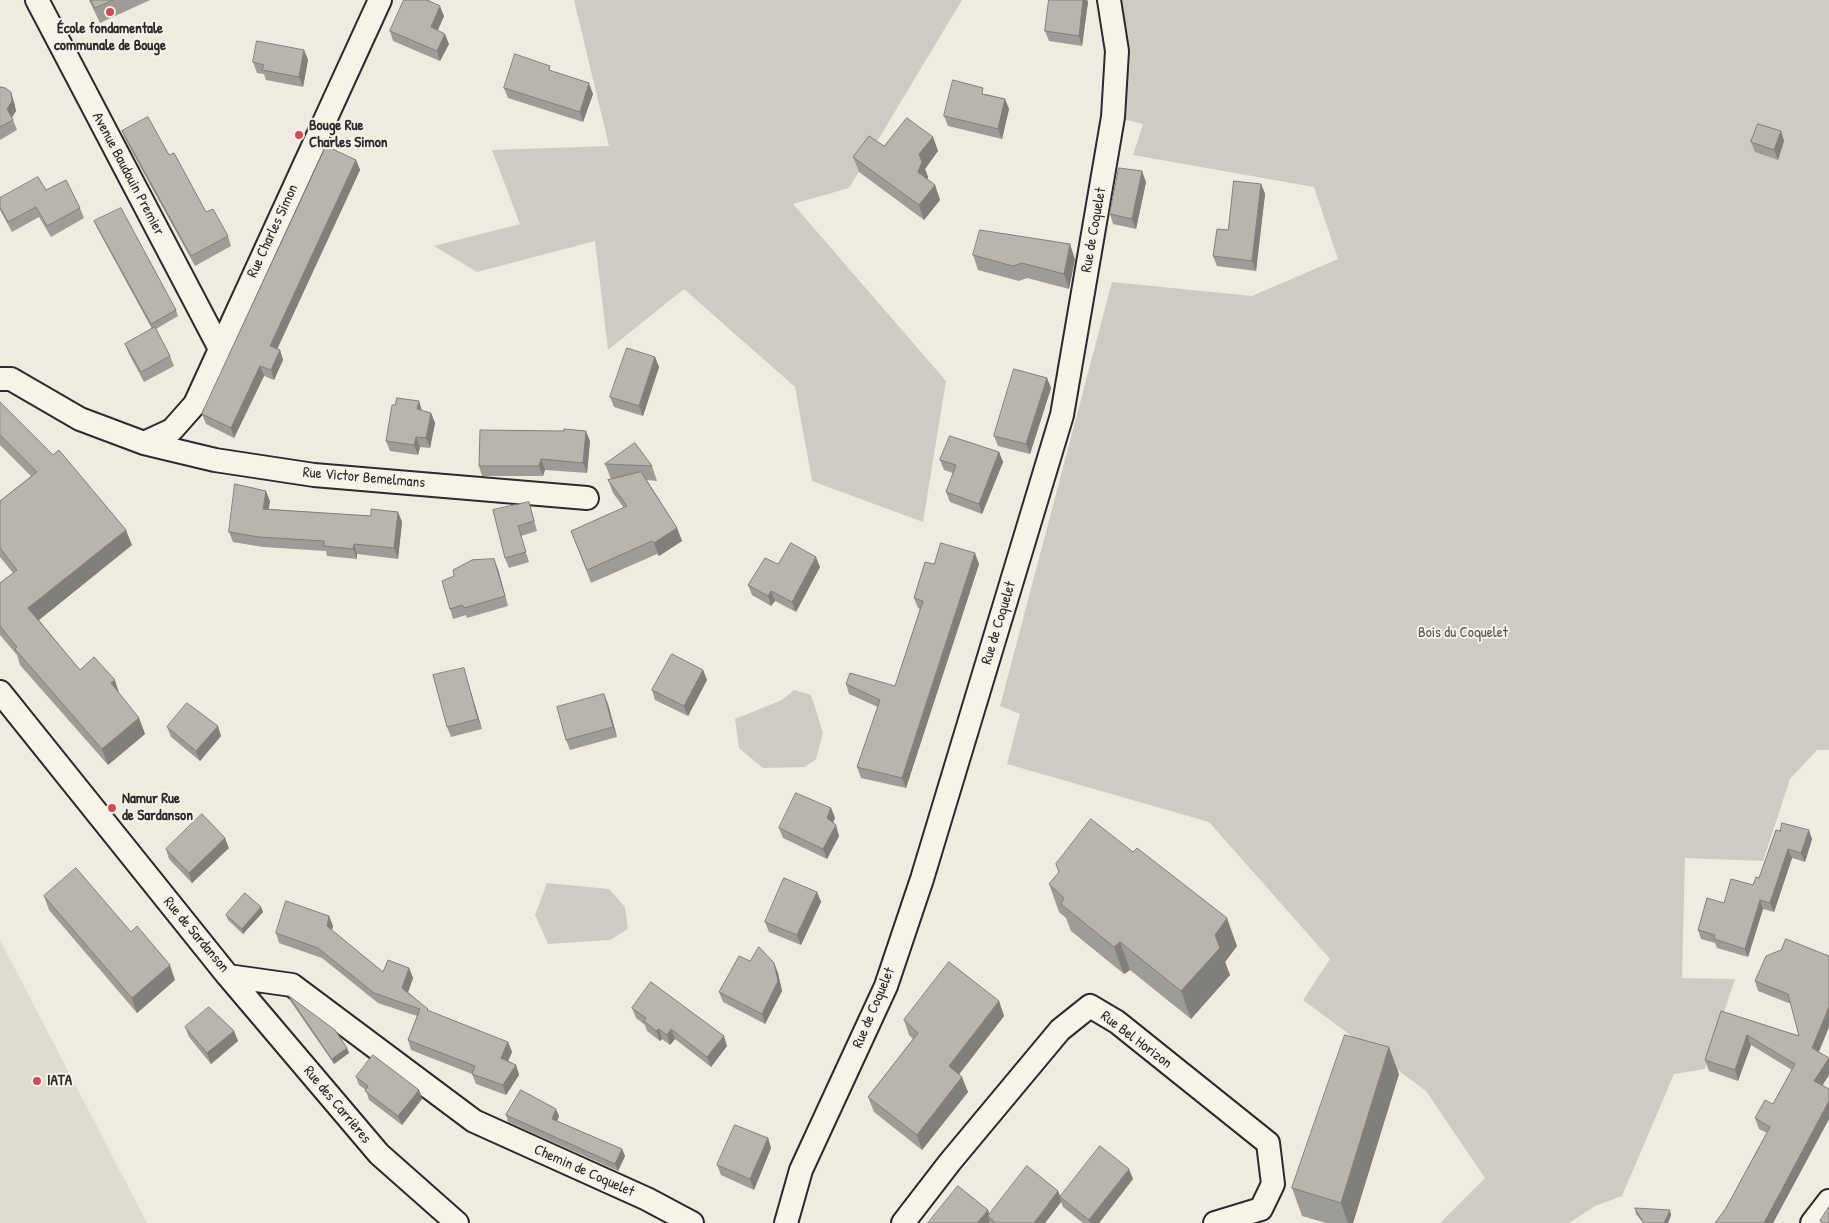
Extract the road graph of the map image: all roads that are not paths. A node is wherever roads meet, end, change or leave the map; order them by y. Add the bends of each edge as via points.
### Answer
1 (37, 0) edge
2 (380, 0) edge
3 (1109, 0) edge
4 (219, 348) junction
5 (0, 379) edge
6 (144, 443) junction
7 (587, 498) dead end
8 (0, 692) edge
9 (228, 976) junction
10 (474, 1121) joint
11 (1829, 1200) edge
12 (457, 1223) edge
13 (692, 1223) edge
14 (786, 1223) edge
15 (903, 1223) edge
16 (1215, 1223) edge
17 (1812, 1223) edge

1 - 4 street, Avenue Baudouin Premier
2 - 4 street, Rue Charles Simon
3 - 14 street, Rue de Coquelet via 1117,51 1113,117 1062,415 922,879 886,986 801,1170
4 - 6 street, Rue Charles Simon via 195,404 172,430
5 - 6 street, Rue Victor Bemelmans via 10,380 80,419
6 - 7 street, Rue Victor Bemelmans via 215,460 314,475
8 - 9 street, Rue de Sardanson
9 - 10 street, Rue de Sardanson via 292,985
9 - 12 street, Rue des Carrières via 379,1154
10 - 13 street, Chemin de Coquelet via 647,1199
11 - 17 street
15 - 16 street, Rue Bel Horizon via 1060,1030 1090,1006 1117,1022 1268,1143 1273,1184 1260,1208

